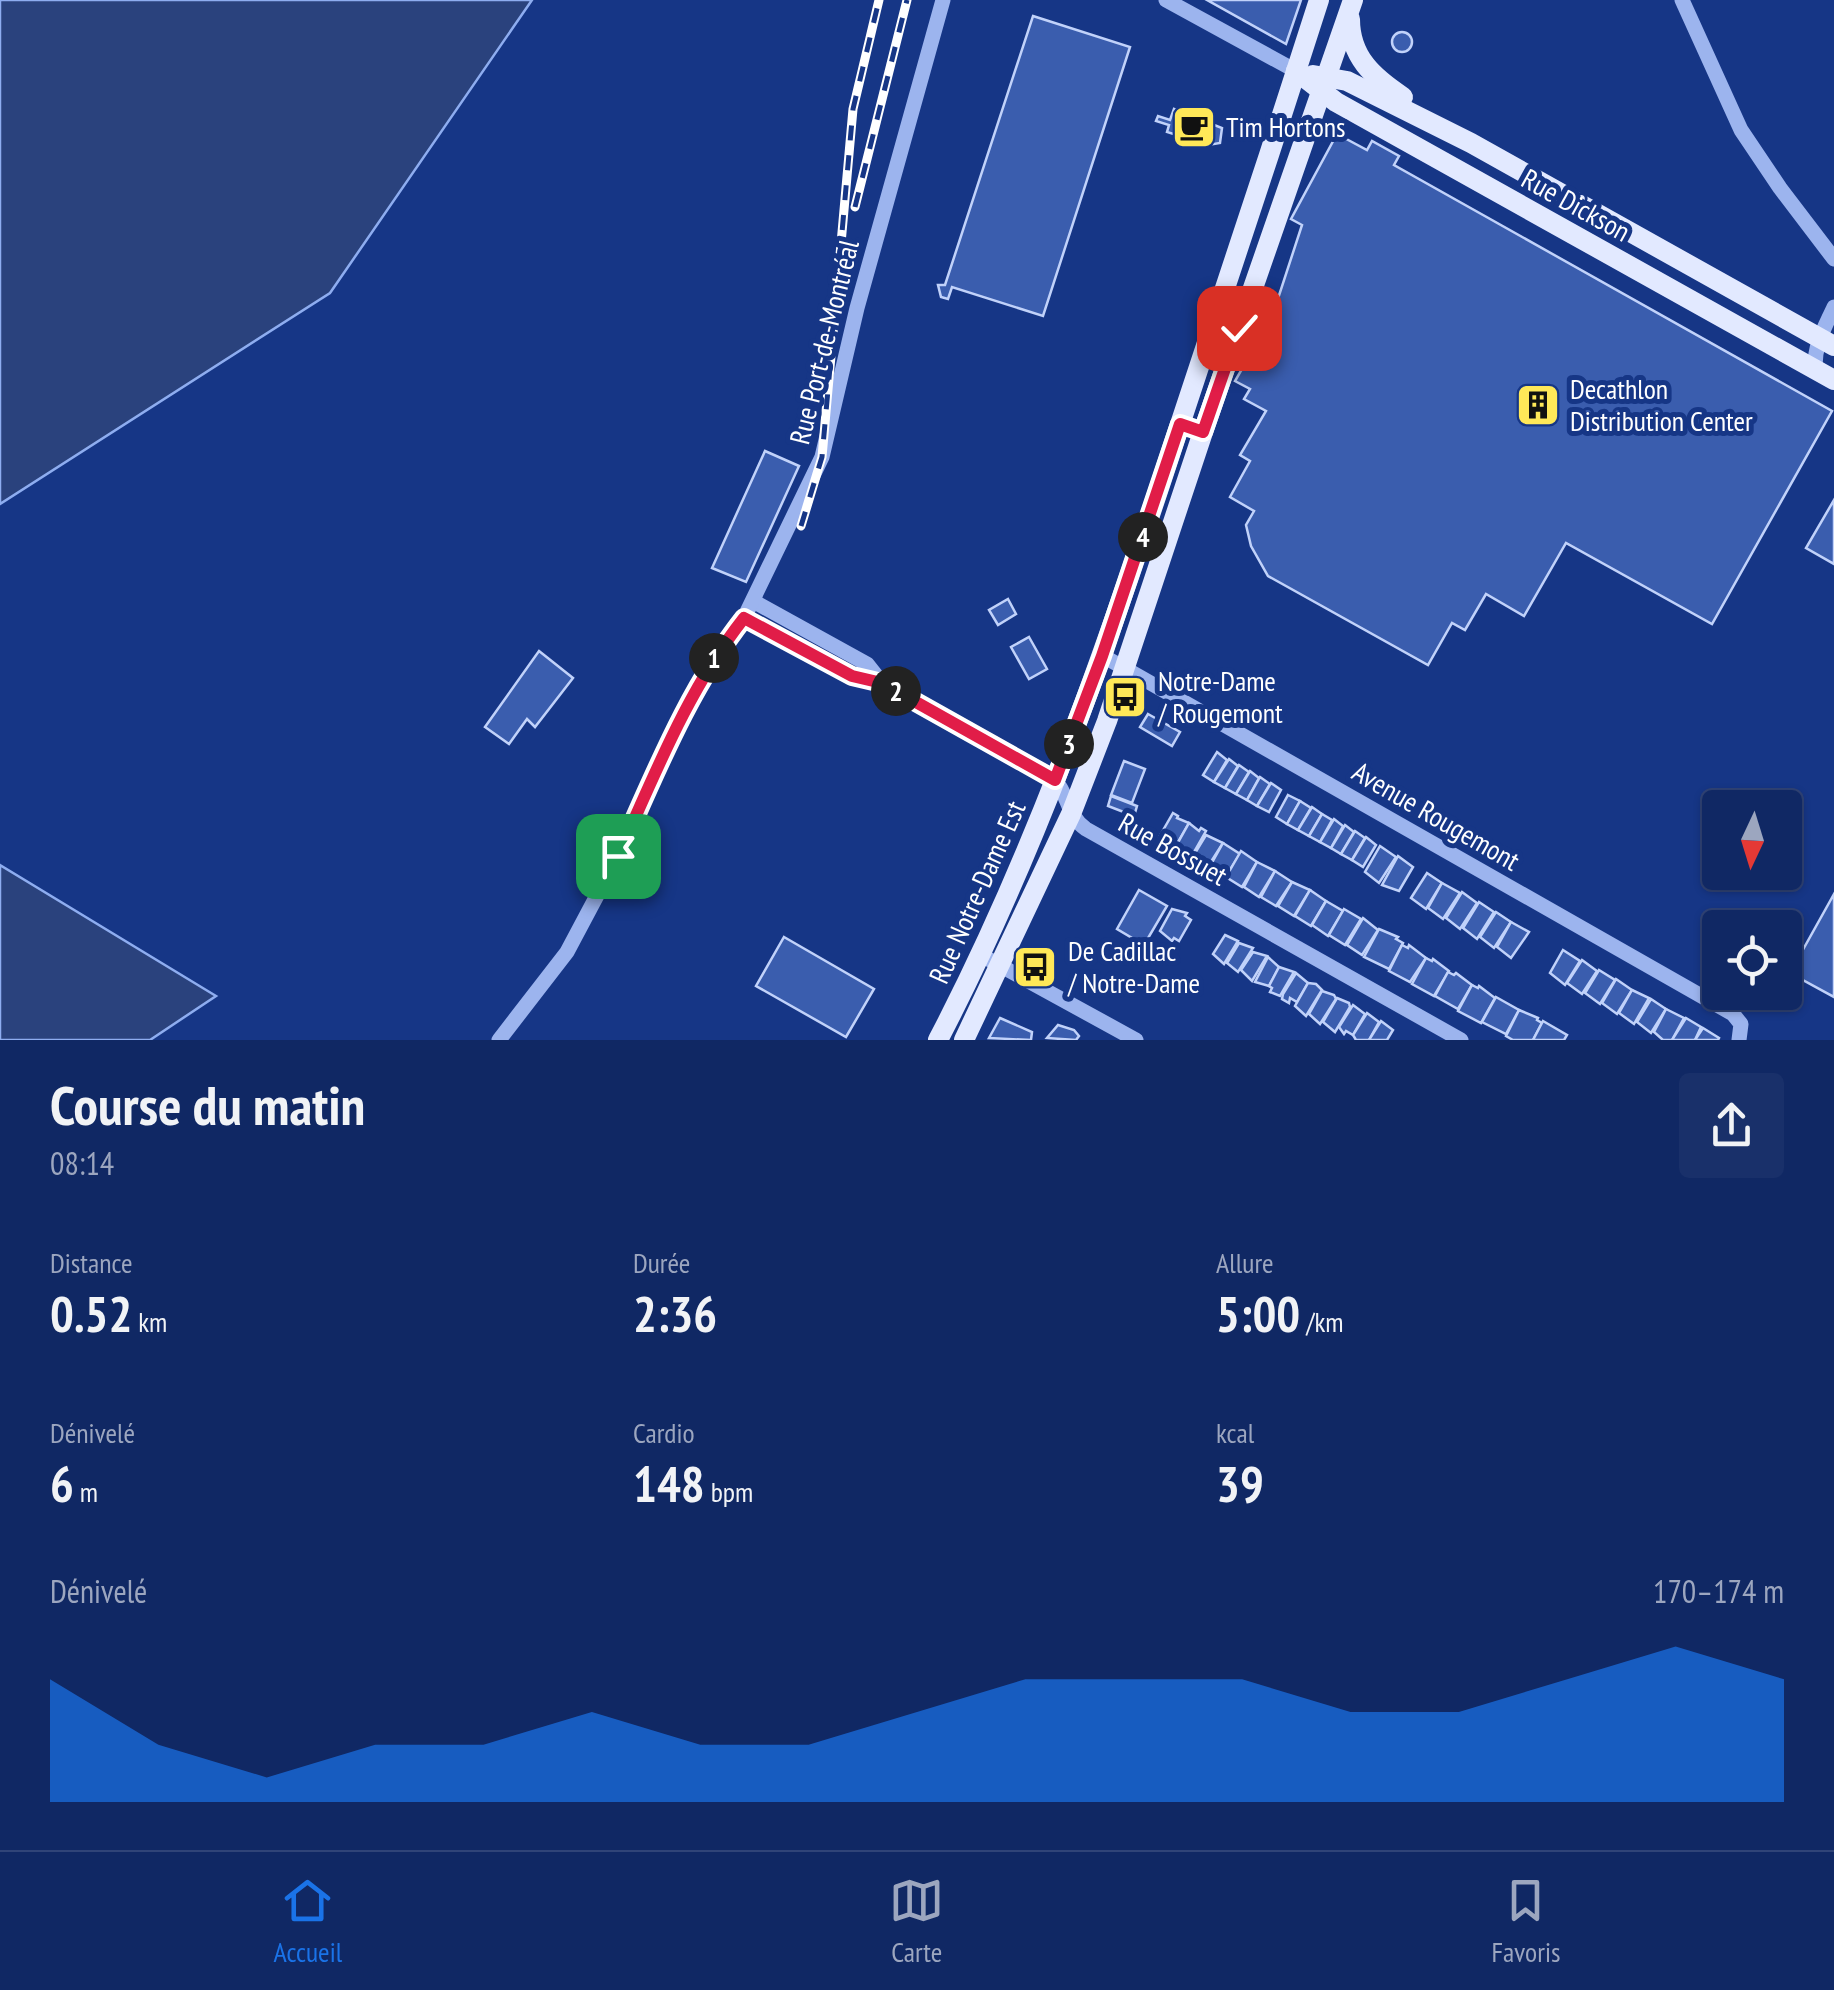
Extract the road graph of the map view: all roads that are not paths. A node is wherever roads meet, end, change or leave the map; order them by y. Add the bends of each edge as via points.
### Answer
1 (944, 0) edge
2 (1166, 0) edge
3 (1319, 0) edge
4 (1682, 0) edge
5 (1351, 4) edge
6 (1296, 71) junction
7 (1323, 84) junction
8 (1472, 143) junction
9 (1644, 239) junction
10 (1834, 258) edge
11 (1630, 266) junction
12 (1722, 283) junction
13 (1834, 307) edge
14 (1708, 310) junction
15 (1826, 342) edge
16 (1825, 375) edge
17 (1180, 424) junction
18 (1203, 432) junction
19 (753, 601) junction
20 (744, 618) junction
21 (1102, 656) junction
22 (1125, 669) junction
23 (882, 683) junction
24 (1055, 780) junction
25 (1070, 814) junction
26 (981, 955) junction
27 (1001, 966) junction
28 (1740, 1032) edge
29 (499, 1040) edge
30 (938, 1040) edge
31 (964, 1040) edge
32 (1136, 1040) edge
33 (1461, 1040) edge

1 - 19 street, Rue Port-de-Montréal via 822,457
2 - 6 street, Rue Dickson
3 - 6 main road, Rue Notre-Dame Est
4 - 10 street via 1742,130
5 - 7 main road, Rue Notre-Dame Est
5 - 8 main road via 1352,44 1368,70
6 - 7 main road, Rue Dickson
6 - 17 main road, Rue Notre-Dame Est
7 - 8 main road, Rue Dickson via 1347,81
7 - 11 main road, Rue Dickson
7 - 18 main road, Rue Notre-Dame Est
8 - 9 main road, Rue Dickson
9 - 11 main road
9 - 12 main road, Rue Dickson
11 - 14 main road, Rue Dickson
12 - 14 main road
12 - 15 main road, Rue Dickson
13 - 15 street
14 - 16 main road, Rue Dickson
15 - 16 street via 1814,354
17 - 18 main road
17 - 21 main road, Rue Notre-Dame Est
18 - 22 main road, Rue Notre-Dame Est
19 - 20 street, Rue Port-de-Montréal
19 - 23 street via 866,664
20 - 23 street via 852,676
20 - 29 street, Rue Port-de-Montréal via 690,701 567,952
21 - 22 street, Avenue Rougemont
21 - 24 main road, Rue Notre-Dame Est
22 - 25 main road, Rue Notre-Dame Est
22 - 28 street, Avenue Rougemont via 1732,1014
23 - 24 street
24 - 25 street
24 - 26 main road, Rue Notre-Dame Est
25 - 27 main road, Rue Notre-Dame Est
25 - 33 street, Rue Bossuet
26 - 27 street
26 - 30 main road, Rue Notre-Dame Est
27 - 31 main road, Rue Notre-Dame Est
27 - 32 street

